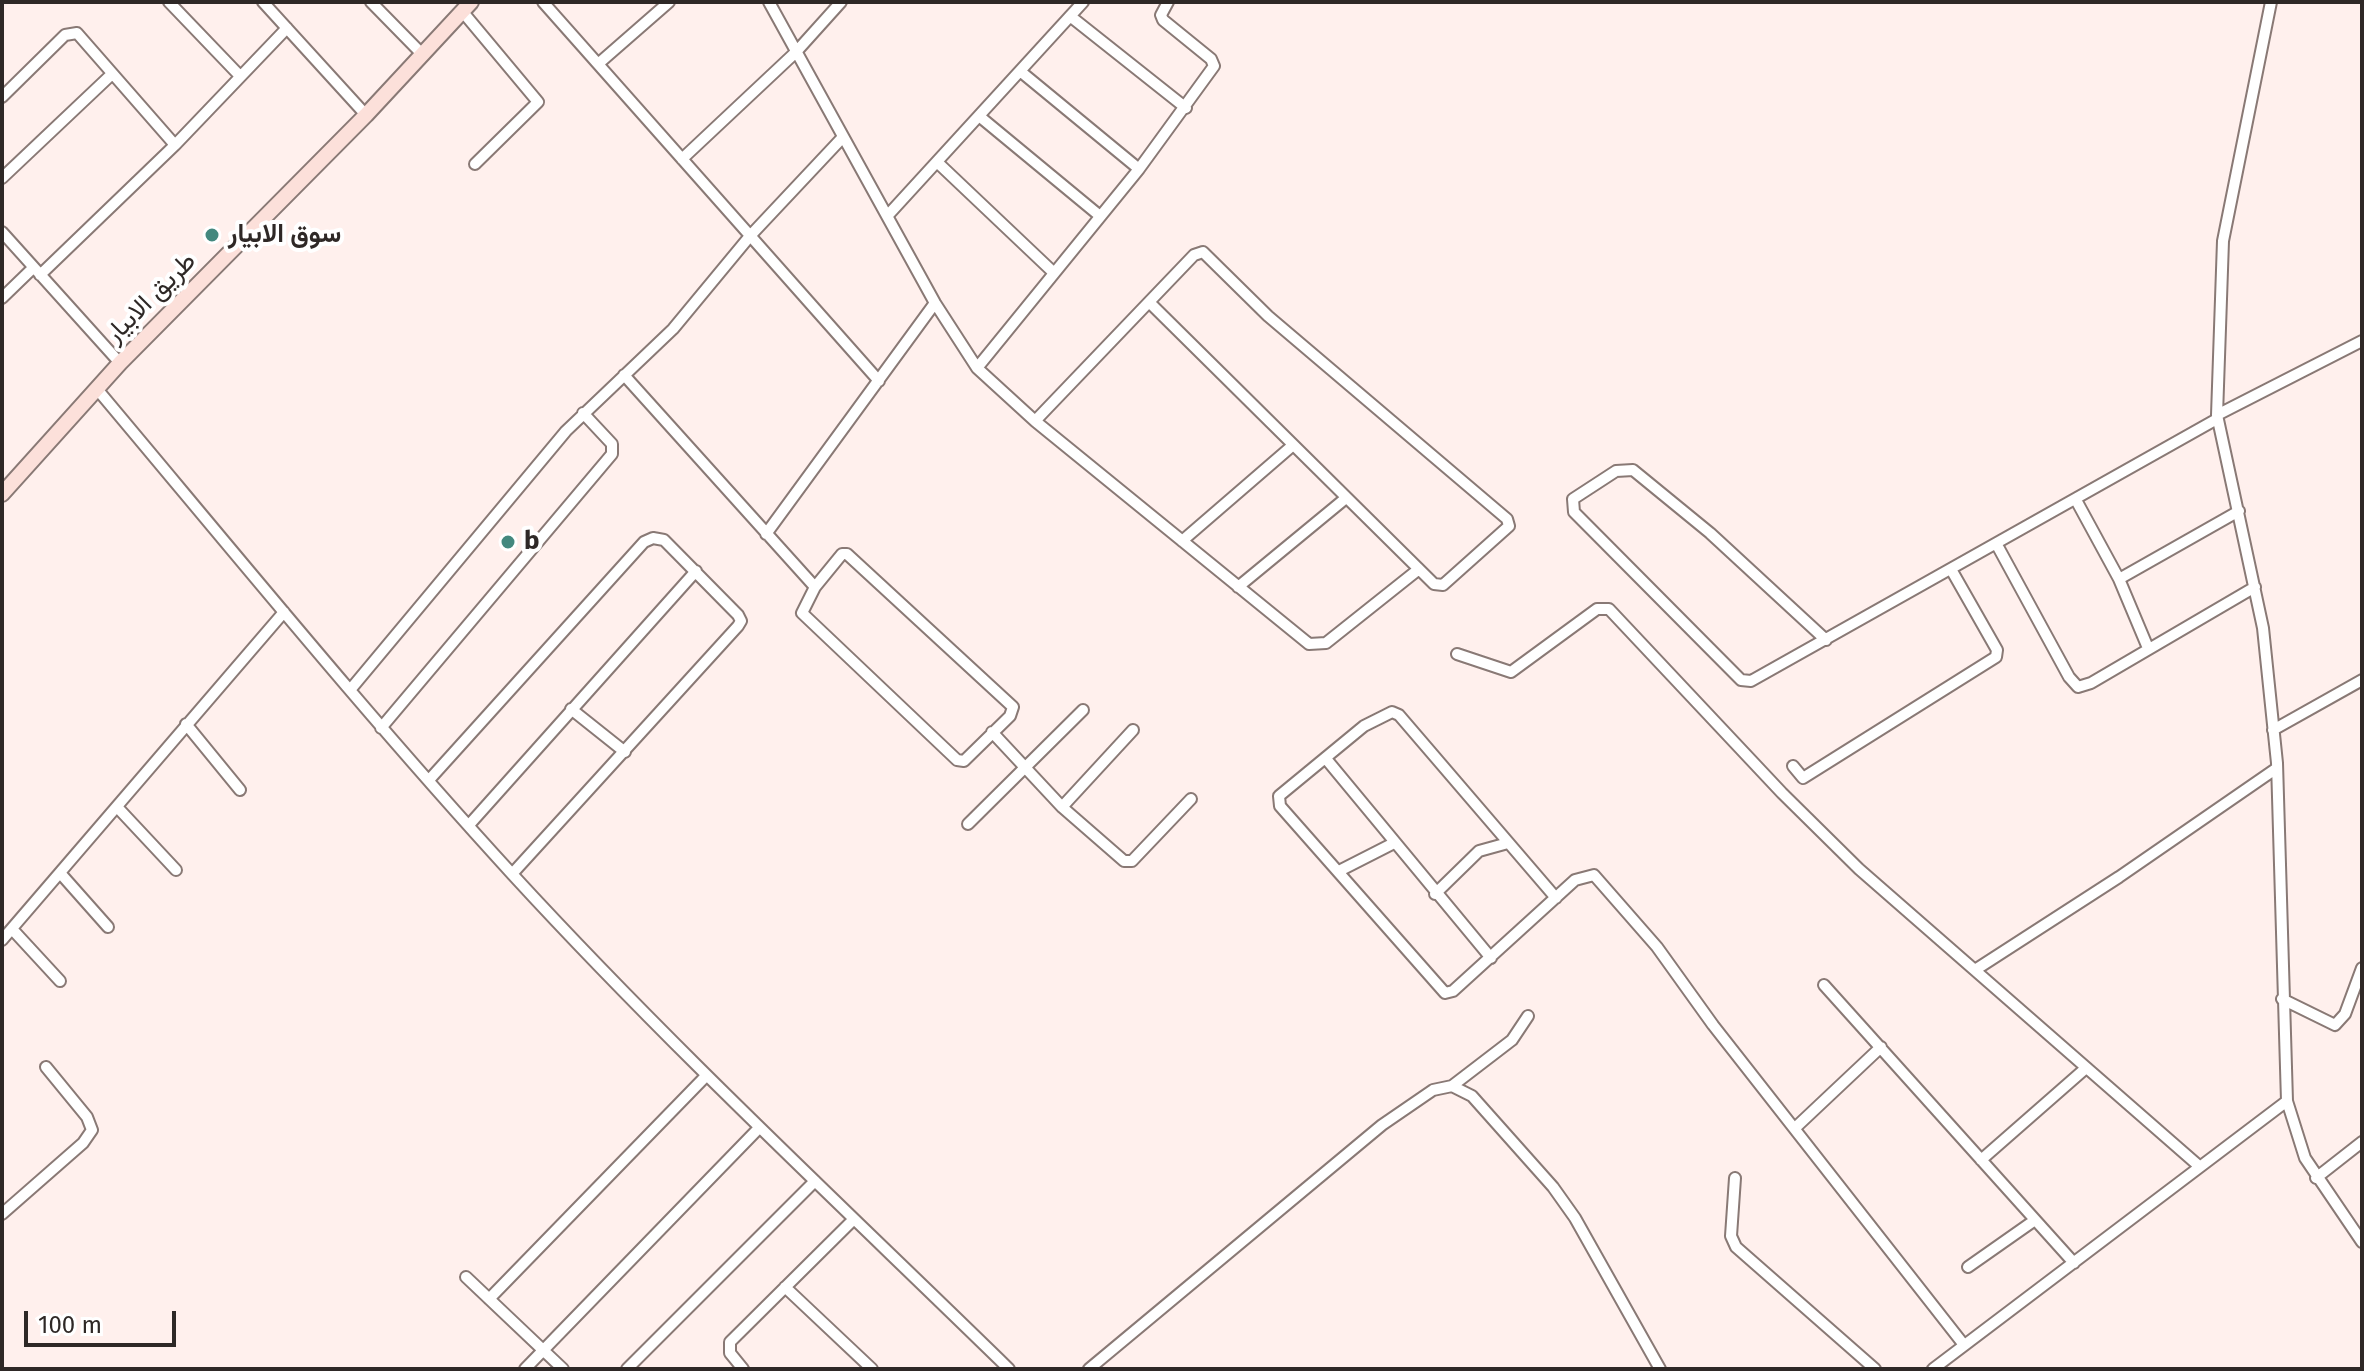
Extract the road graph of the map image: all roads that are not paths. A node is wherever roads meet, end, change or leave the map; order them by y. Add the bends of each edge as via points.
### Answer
1 (169, 2) edge
2 (263, 2) edge
3 (371, 2) edge
4 (543, 2) edge
5 (669, 2) edge
6 (769, 2) edge
7 (841, 2) edge
8 (1083, 2) edge
9 (1168, 2) edge
10 (2271, 2) edge
11 (466, 6) edge
12 (1070, 16) junction
13 (287, 28) junction
14 (796, 52) junction
15 (421, 53) junction
16 (598, 64) junction
17 (1020, 71) junction
18 (112, 74) junction
19 (240, 76) junction
20 (2, 97) edge
21 (1186, 108) junction
22 (366, 115) junction
23 (979, 116) junction
24 (843, 137) junction
25 (175, 145) junction
26 (682, 159) junction
27 (937, 162) junction
28 (475, 164) dead end
29 (1139, 169) junction
30 (2, 178) edge
31 (889, 214) junction
32 (1100, 216) junction
33 (2, 232) edge
34 (750, 236) junction
35 (36, 272) junction
36 (1053, 272) junction
37 (2, 298) edge
38 (935, 303) junction
39 (1151, 304) junction
40 (2362, 341) edge
41 (120, 363) junction
42 (977, 368) junction
43 (624, 375) junction
44 (879, 381) junction
45 (97, 389) junction
46 (583, 413) junction
47 (2217, 417) junction
48 (1035, 421) junction
49 (1292, 446) junction
50 (2, 494) edge
51 (1346, 498) junction
52 (2076, 500) junction
53 (2239, 511) junction
54 (766, 534) junction
55 (1182, 541) junction
56 (1997, 545) junction
57 (1419, 569) junction
58 (696, 571) junction
59 (1952, 571) junction
60 (2119, 579) junction
61 (815, 587) junction
62 (1238, 587) junction
63 (2255, 587) junction
64 (284, 612) junction
65 (1826, 640) junction
66 (2148, 648) junction
67 (1457, 654) dead end
68 (2362, 680) edge
69 (350, 690) junction
70 (571, 709) junction
71 (1083, 710) dead end
72 (186, 724) junction
73 (381, 728) junction
74 (1133, 730) dead end
75 (2273, 730) junction
76 (992, 732) junction
77 (625, 752) junction
78 (1327, 760) junction
79 (1793, 766) dead end
80 (1026, 767) junction
81 (2277, 768) junction
82 (429, 780) junction
83 (240, 790) dead end
84 (1191, 799) dead end
85 (1062, 807) junction
86 (118, 808) junction
87 (968, 824) dead end
88 (469, 825) junction
89 (1394, 843) junction
90 (1508, 843) junction
91 (176, 870) dead end
92 (1339, 871) junction
93 (61, 874) junction
94 (512, 874) junction
95 (1435, 894) junction
96 (1556, 898) junction
97 (108, 927) dead end
98 (12, 929) junction
99 (2, 940) edge
100 (1491, 958) junction
101 (2362, 968) edge
102 (1975, 970) junction
103 (60, 981) dead end
104 (1824, 985) dead end
105 (2282, 999) junction
106 (1528, 1016) dead end
107 (1881, 1047) junction
108 (46, 1067) dead end
109 (2086, 1068) junction
110 (705, 1077) junction
111 (1452, 1086) junction
112 (2287, 1101) junction
113 (759, 1128) junction
114 (1795, 1128) junction
115 (2362, 1142) edge
116 (1981, 1160) junction
117 (2199, 1166) junction
118 (1735, 1178) dead end
119 (2316, 1178) junction
120 (815, 1181) junction
121 (2, 1214) edge
122 (854, 1219) junction
123 (2035, 1220) junction
124 (2362, 1242) edge
125 (2074, 1263) junction
126 (1968, 1267) dead end
127 (466, 1277) dead end
128 (785, 1287) junction
129 (489, 1299) junction
130 (1964, 1345) junction
131 (544, 1350) junction
132 (525, 1369) edge
133 (563, 1369) edge
134 (627, 1369) edge
135 (743, 1369) edge
136 (872, 1369) edge
137 (1009, 1369) edge
138 (1089, 1369) edge
139 (1660, 1369) edge
140 (1875, 1369) edge
141 (1933, 1369) edge

1 - 19 street
2 - 13 street
3 - 15 street
4 - 16 street
5 - 16 street
6 - 14 street
7 - 14 street
8 - 12 street
9 - 21 street via 1163,20 1214,66
10 - 47 street via 2223,241
11 - 15 main road, طريق الابيار
11 - 28 street via 538,102
12 - 17 street
12 - 21 street
13 - 19 street
13 - 22 street
14 - 24 street
14 - 26 street
15 - 22 main road, طريق الابيار
16 - 26 street
17 - 23 street
17 - 29 street
18 - 20 street via 77,33 71,33
18 - 25 street
18 - 30 street
19 - 25 street
21 - 29 street
22 - 41 main road, طريق الابيار
23 - 27 street
23 - 32 street
24 - 31 street
24 - 34 street
25 - 35 street
26 - 34 street
27 - 31 street
27 - 36 street
29 - 32 street
31 - 38 street
32 - 36 street
33 - 35 street
34 - 43 street via 673,329
34 - 44 street
35 - 37 street
35 - 41 street
36 - 42 street
38 - 42 street
38 - 44 street
39 - 48 street
39 - 49 street
39 - 57 street via 1194,255 1203,252 1268,316 1507,519 1509,526 1443,585 1434,584
40 - 47 street
41 - 45 main road, طريق الابيار
42 - 48 street
43 - 46 street
43 - 54 street
44 - 54 street
45 - 50 main road, طريق الابيار
45 - 64 street
46 - 69 street
46 - 73 street via 612,444 612,454
47 - 52 street
47 - 53 street
48 - 55 street
49 - 51 street
49 - 55 street
51 - 57 street
51 - 62 street
52 - 56 street
52 - 60 street
53 - 60 street
53 - 63 street
54 - 61 street
55 - 62 street
56 - 59 street
56 - 66 street via 2074,684 2083,687
57 - 62 street via 1316,646
58 - 70 street
58 - 77 street via 741,621
58 - 82 street via 664,540 644,542
59 - 65 street
59 - 79 street via 1997,650 1996,657 1803,778
60 - 66 street
61 - 76 street via 802,613 957,760 969,757
61 - 76 street via 836,558 847,554 1010,702 1012,713
63 - 66 street
63 - 75 street
64 - 69 street
64 - 72 street
65 - 65 street via 1751,681 1741,680 1574,512 1573,499 1616,471 1633,470
67 - 102 street via 1511,672 1597,609 1609,609 1837,848
68 - 75 street
69 - 73 street
70 - 77 street
70 - 88 street
71 - 80 street
72 - 83 street
72 - 86 street
73 - 82 street
74 - 85 street
75 - 81 street
76 - 80 street
77 - 94 street
78 - 89 street
78 - 90 street via 1364,726 1385,714 1399,715
78 - 92 street via 1278,800
80 - 85 street
80 - 87 street
81 - 102 street
81 - 105 street
82 - 88 street
84 - 85 street via 1128,862
86 - 91 street
86 - 93 street
88 - 94 street
89 - 92 street
89 - 95 street
90 - 95 street via 1479,851
90 - 96 street
92 - 100 street via 1445,993
93 - 97 street
93 - 98 street
94 - 110 street
95 - 100 street
96 - 100 street
96 - 114 street via 1575,880 1594,875 1657,947
98 - 99 street
98 - 103 street
101 - 105 street via 2345,1014 2335,1025
102 - 109 street
104 - 107 street
105 - 112 street
106 - 111 street via 1512,1040
107 - 114 street
107 - 116 street
108 - 121 street via 92,1130
109 - 116 street
109 - 117 street
110 - 113 street
110 - 129 street
111 - 138 street via 1423,1096 1382,1125
111 - 139 street via 1472,1096 1553,1187 1611,1277
112 - 117 street
112 - 119 street
113 - 120 street
113 - 131 street
114 - 130 street
115 - 119 street
116 - 123 street
117 - 125 street
118 - 140 street via 1731,1236 1736,1247
119 - 124 street
120 - 122 street
120 - 134 street
122 - 128 street
122 - 137 street
123 - 125 street
123 - 126 street
125 - 130 street
127 - 129 street
128 - 135 street via 728,1347
128 - 136 street
129 - 131 street
130 - 141 street
131 - 132 street
131 - 133 street

